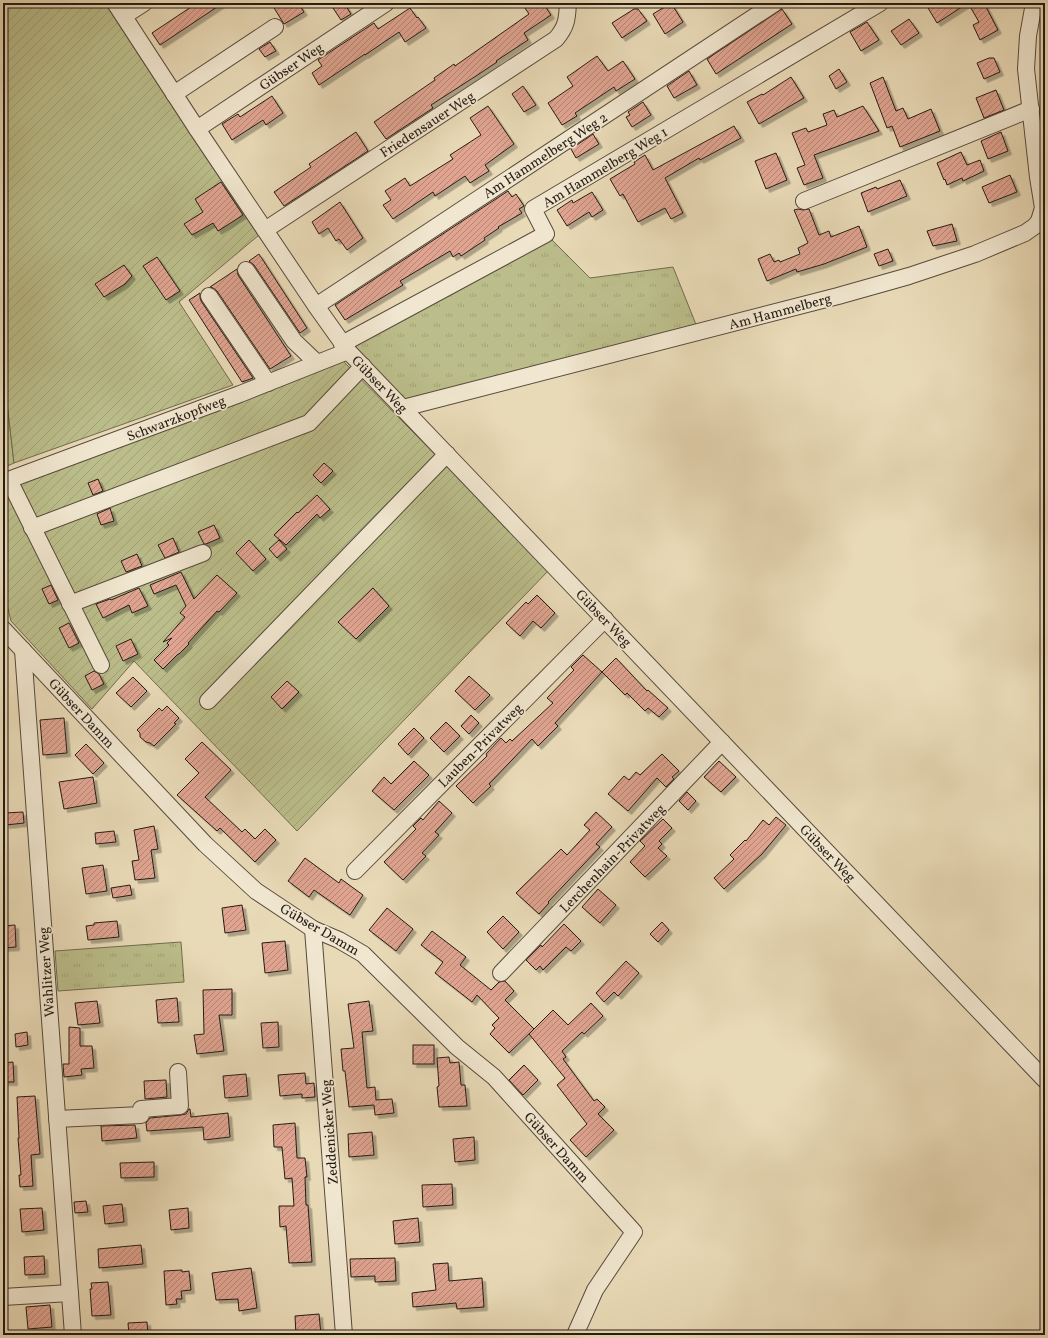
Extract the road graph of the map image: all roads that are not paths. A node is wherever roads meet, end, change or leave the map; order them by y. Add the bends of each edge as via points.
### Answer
1 (144, 3) edge
2 (386, 3) edge
3 (568, 3) edge
4 (775, 3) edge
5 (880, 3) edge
6 (1034, 3) edge
7 (120, 10) edge
8 (275, 27) dead end
9 (174, 94) junction
10 (1031, 109) junction
11 (197, 129) junction
12 (804, 201) dead end
13 (1040, 229) edge
14 (265, 230) junction
15 (246, 270) dead end
16 (209, 296) dead end
17 (316, 306) junction
18 (345, 347) junction
19 (317, 363) junction
20 (363, 366) junction
21 (268, 383) junction
22 (403, 408) junction
23 (447, 454) junction
24 (6, 481) edge
25 (32, 528) junction
26 (203, 553) dead end
27 (70, 604) junction
28 (604, 619) junction
29 (3, 629) edge
30 (23, 650) junction
31 (101, 665) dead end
32 (208, 701) dead end
33 (722, 742) junction
34 (355, 871) dead end
35 (313, 929) junction
36 (501, 973) dead end
37 (178, 1072) dead end
38 (1045, 1080) edge
39 (57, 1119) junction
40 (70, 1293) junction
41 (3, 1297) edge
42 (73, 1335) edge
43 (344, 1335) edge
44 (574, 1335) edge

1 - 7 street, Gübser Weg
2 - 11 street, Gübser Weg
3 - 14 street, Friedensauer Weg via 567,22 556,38
4 - 17 street, Am Hammelberg Weg 2
5 - 18 street, Am Hammelberg Weg 1 via 533,209 546,234
6 - 10 street, Am Hammelberg via 1026,54
7 - 9 street, Gübser Weg
8 - 9 street
9 - 11 street, Gübser Weg
10 - 12 street
10 - 13 street, Am Hammelberg via 1043,208
11 - 14 street, Gübser Weg
13 - 22 street, Am Hammelberg via 909,276 838,296
14 - 17 street, Gübser Weg
15 - 19 street via 294,341
16 - 21 street
17 - 18 street, Gübser Weg
18 - 19 street, Schwarzkopfweg
18 - 20 street, Gübser Weg
19 - 21 street, Schwarzkopfweg
20 - 22 street, Gübser Weg
20 - 25 street via 309,423
21 - 24 street, Schwarzkopfweg
22 - 23 street, Gübser Weg
23 - 28 street, Gübser Weg
23 - 32 street
24 - 25 street
25 - 27 street
26 - 27 street
27 - 31 street
28 - 33 street, Gübser Weg
28 - 34 street, Lauben-Privatweg
29 - 30 street, Gübser Damm
30 - 35 street, Gübser Damm via 205,844 256,891
30 - 39 street, Wahlitzer Weg
33 - 36 street, Lerchenhain-Privatweg
33 - 38 street, Gübser Weg
35 - 43 street, Zeddenicker Weg
35 - 44 street, Gübser Damm via 364,954 457,1047 494,1077 634,1232 595,1290
37 - 39 street via 180,1106 141,1109 141,1114
39 - 40 street, Wahlitzer Weg
40 - 41 street
40 - 42 street, Wahlitzer Weg

